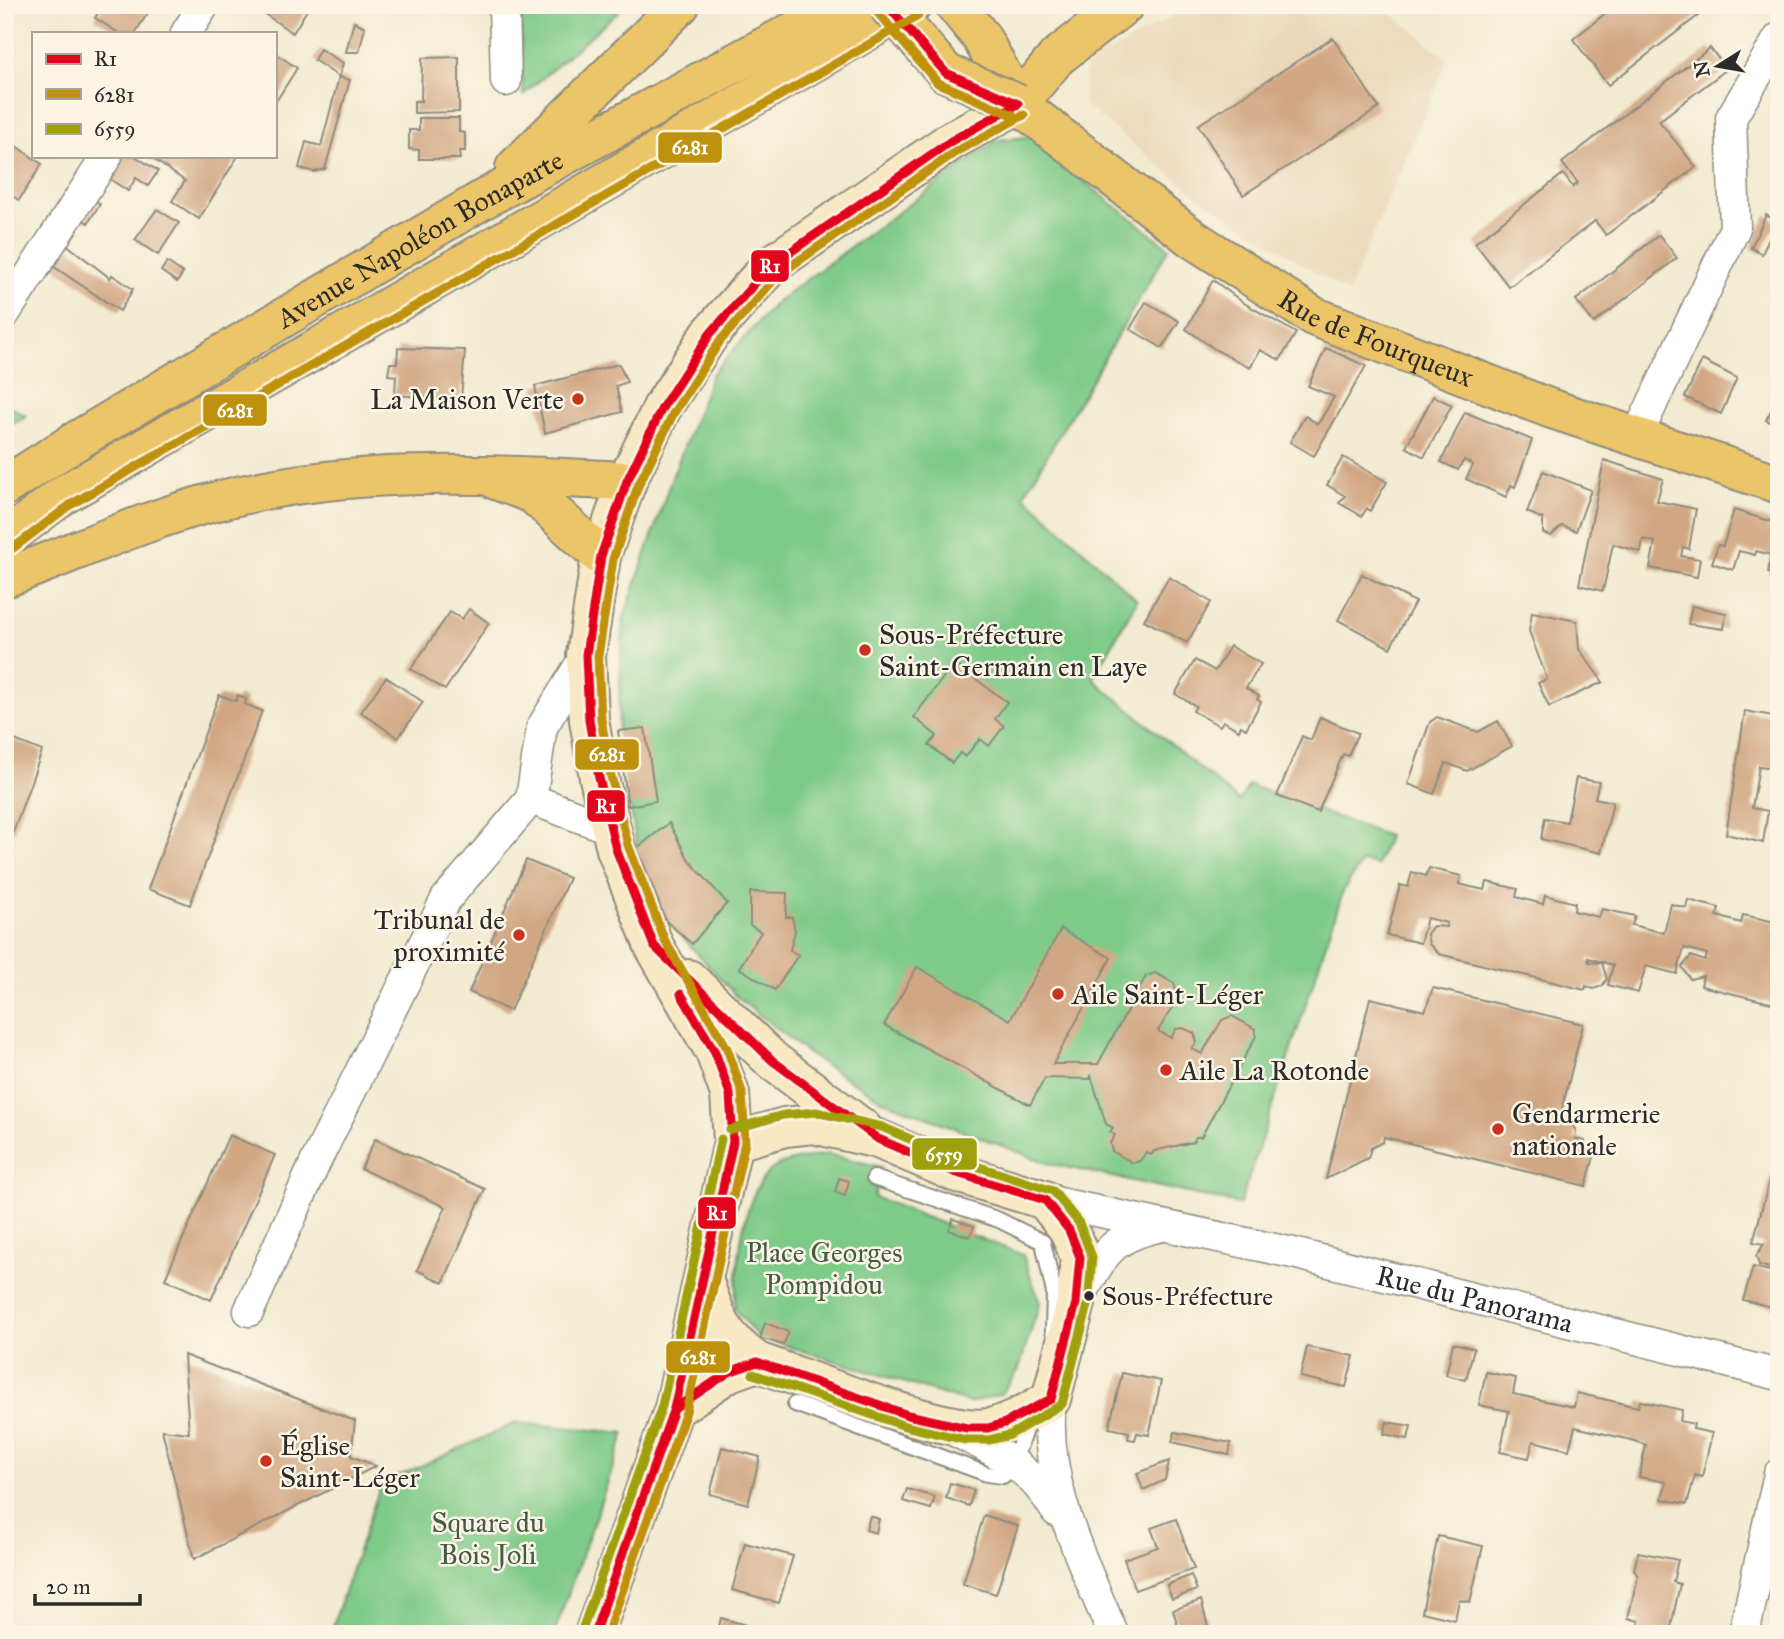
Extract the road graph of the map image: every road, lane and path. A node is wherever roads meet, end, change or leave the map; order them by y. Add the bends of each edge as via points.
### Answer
1 (204, 5) edge
2 (504, 5) edge
3 (680, 5) edge
4 (842, 5) edge
5 (887, 5) edge
6 (912, 5) edge
7 (955, 5) edge
8 (1124, 5) edge
9 (187, 32) edge
10 (1779, 38) edge
11 (506, 81) dead end
12 (1018, 104) junction
13 (106, 158) edge
14 (482, 200) junction
15 (5, 313) edge
16 (1636, 438) junction
17 (481, 474) junction
18 (627, 481) junction
19 (1779, 484) edge
20 (5, 486) edge
21 (5, 539) edge
22 (601, 556) junction
23 (5, 578) edge
24 (586, 655) junction
25 (531, 799) junction
26 (611, 829) junction
27 (654, 946) junction
28 (877, 1139) junction
29 (733, 1142) junction
30 (874, 1178) dead end
31 (1045, 1200) junction
32 (1169, 1225) junction
33 (703, 1279) junction
34 (1076, 1303) junction
35 (249, 1311) dead end
36 (757, 1362) junction
37 (1779, 1375) edge
38 (795, 1404) dead end
39 (1041, 1405) junction
40 (674, 1409) junction
41 (942, 1424) junction
42 (1014, 1462) junction
43 (1779, 1475) edge
44 (1078, 1548) junction
45 (594, 1634) edge
46 (1113, 1634) edge
47 (1744, 1634) edge

1 - 9 street
2 - 11 street
3 - 14 main road
4 - 14 main road, Avenue Napoléon Bonaparte
5 - 12 main road, Rue de Fourqueux, bridge via 946,73
6 - 21 main road, Avenue Napoléon Bonaparte via 63,495
7 - 12 main road, Rue de Fourqueux via 981,37
8 - 12 main road via 1057,57
10 - 16 street via 1731,118 1735,228
12 - 16 main road, Rue de Fourqueux via 1193,239 1313,316
12 - 18 street via 951,141 770,266 710,334 662,408
13 - 15 street
14 - 20 main road, Avenue Napoléon Bonaparte
16 - 19 main road, Rue de Fourqueux
17 - 18 main road
17 - 22 main road via 533,494
17 - 23 main road via 351,478 274,488 210,503 111,536
18 - 22 street
22 - 24 street
24 - 25 street via 542,727
24 - 26 street via 589,720
25 - 26 street
25 - 35 street via 446,899 316,1161
26 - 27 street
27 - 28 street via 773,1061
27 - 29 street via 715,1052 730,1094
28 - 29 street via 813,1124
28 - 31 street via 957,1173
29 - 33 street
30 - 39 lane via 999,1220 1043,1242 1054,1293
31 - 32 street, Rue du Panorama
31 - 34 street via 1069,1230 1080,1257
32 - 34 street, Rue du Panorama via 1121,1239 1105,1254
32 - 37 street, Rue du Panorama
33 - 36 street via 721,1329
33 - 40 street
34 - 39 street
36 - 40 street via 729,1372
36 - 41 street
38 - 42 lane via 987,1474 1003,1476
39 - 41 street via 987,1428
39 - 42 lane
39 - 44 street via 1054,1477
40 - 45 street
41 - 42 street
42 - 44 street via 1040,1484
43 - 47 street
44 - 46 street

